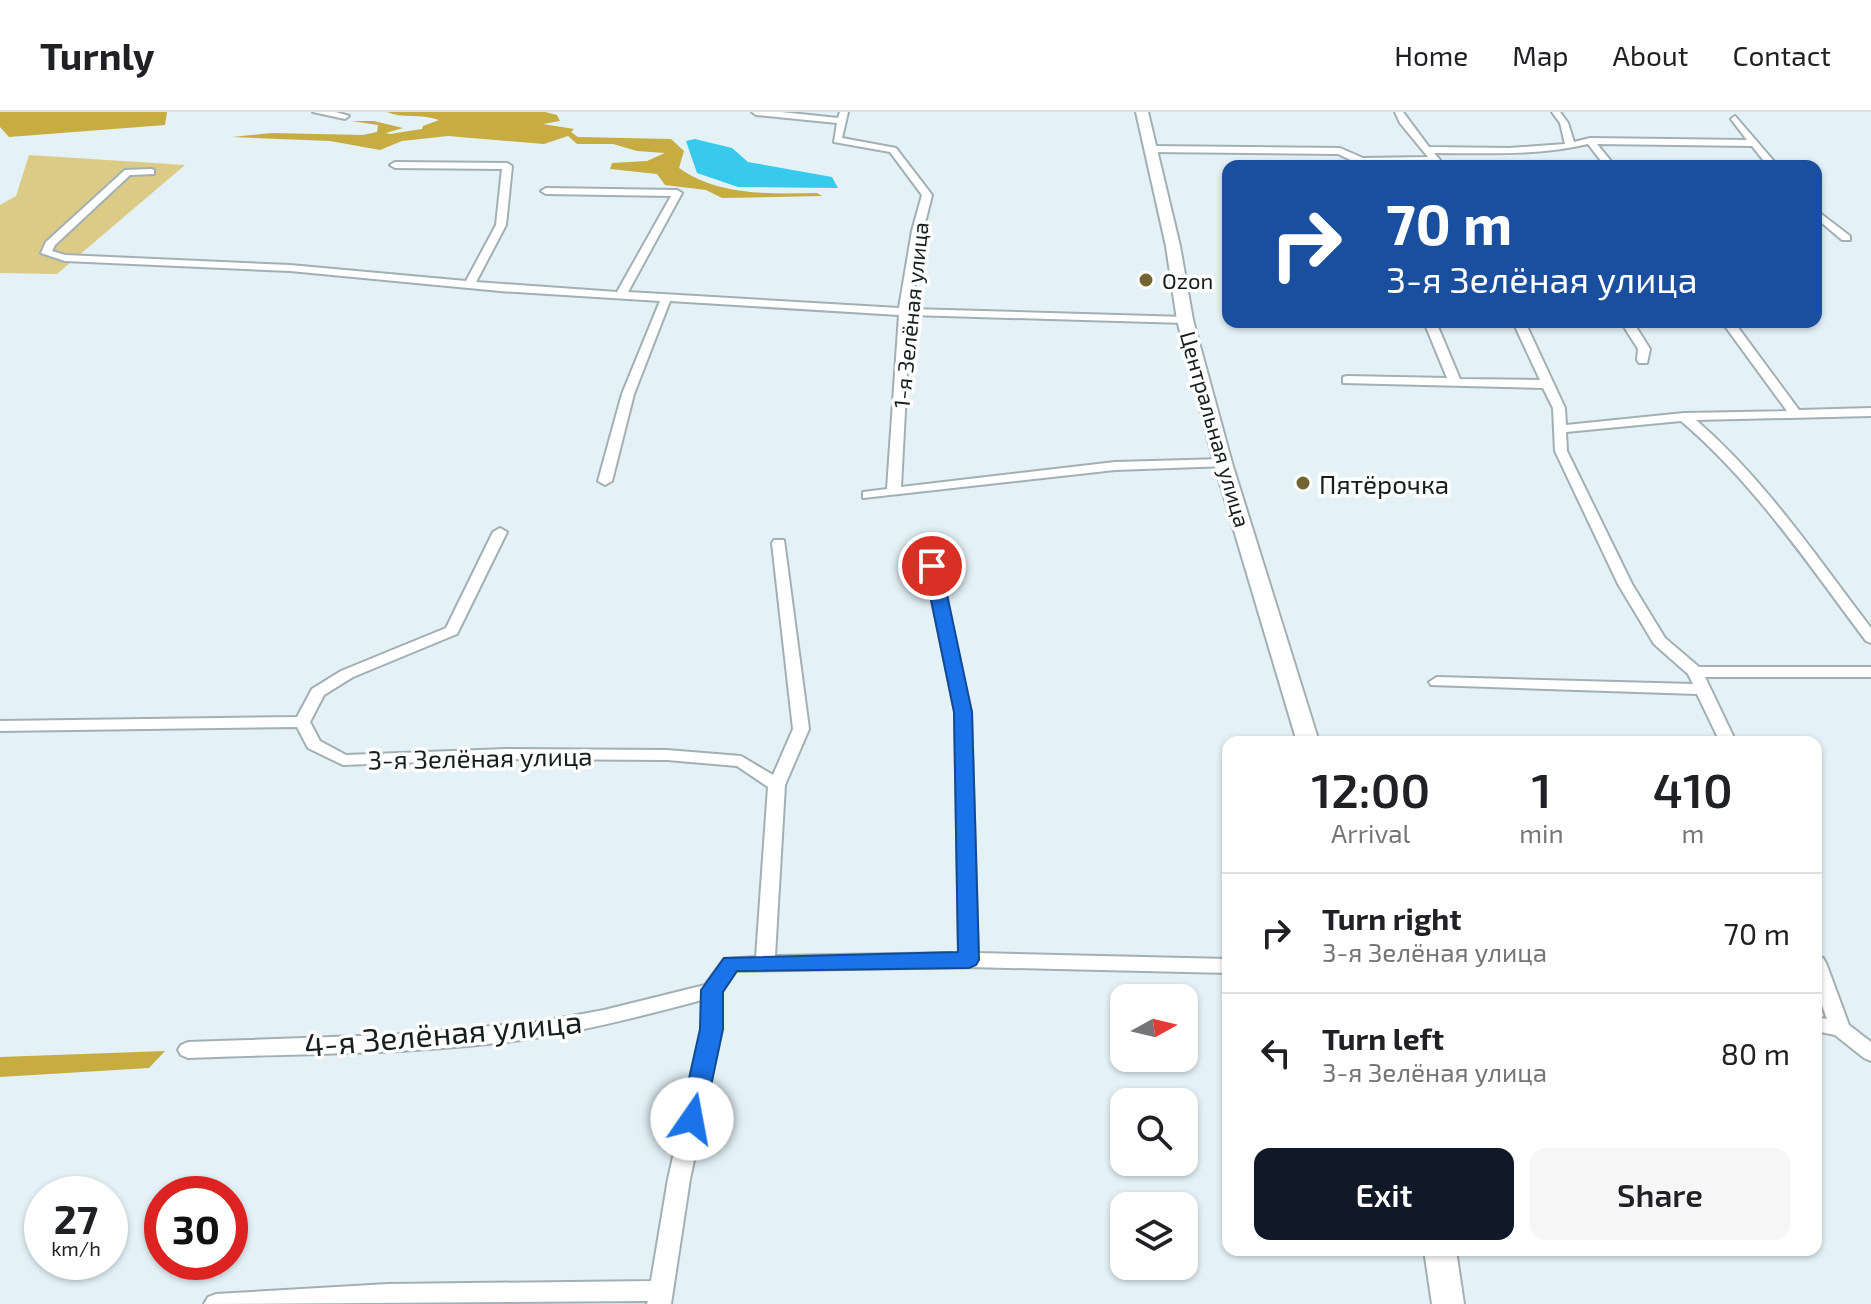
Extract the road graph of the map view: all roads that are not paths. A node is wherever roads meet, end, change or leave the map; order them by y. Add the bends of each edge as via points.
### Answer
1 (317, 112) edge
2 (756, 112) edge
3 (1142, 112) edge
4 (1399, 112) edge
5 (1556, 112) edge
6 (345, 116) dead end
7 (843, 116) edge
8 (1735, 119) dead end
9 (1590, 141) junction
10 (1752, 143) junction
11 (1571, 147) junction
12 (1151, 149) junction
13 (1427, 150) junction
14 (1514, 150) junction
15 (1355, 160) edge
16 (1435, 160) edge
17 (1520, 160) edge
18 (1605, 160) edge
19 (1768, 160) edge
20 (395, 165) dead end
21 (151, 172) dead end
22 (546, 191) dead end
23 (1822, 218) edge
24 (1846, 238) dead end
25 (470, 284) junction
26 (622, 293) junction
27 (667, 296) junction
28 (906, 312) junction
29 (1185, 320) junction
30 (1432, 328) edge
31 (1522, 328) edge
32 (1631, 328) edge
33 (1732, 328) edge
34 (1643, 360) dead end
35 (1347, 380) dead end
36 (1455, 382) junction
37 (1549, 384) junction
38 (1794, 412) junction
39 (1871, 412) edge
40 (1684, 417) junction
41 (1559, 429) junction
42 (1223, 463) junction
43 (605, 481) dead end
44 (894, 492) junction
45 (868, 495) dead end
46 (500, 532) dead end
47 (779, 543) dead end
48 (932, 566) dead end
49 (1871, 638) edge
50 (1695, 672) junction
51 (1871, 672) edge
52 (1437, 682) dead end
53 (1703, 689) junction
54 (302, 722) junction
55 (0, 726) edge
56 (1306, 736) edge
57 (1725, 736) edge
58 (777, 785) junction
59 (969, 960) junction
60 (765, 961) junction
61 (1222, 966) edge
62 (1822, 979) edge
63 (712, 990) junction
64 (1822, 1025) edge
65 (1841, 1029) junction
66 (188, 1050) dead end
67 (1871, 1053) edge
68 (1441, 1256) edge
69 (661, 1297) edge
70 (216, 1304) edge
71 (1448, 1304) edge

1 - 6 street
2 - 7 street
3 - 12 street, Центральная улица
4 - 13 street
5 - 11 street
7 - 28 street, 1-я Зелёная улица via 837,140 893,150 927,195
8 - 10 street
9 - 10 street
9 - 11 street
9 - 18 street
10 - 19 street
11 - 14 street
12 - 15 street via 1340,151
12 - 29 street, Центральная улица
13 - 14 street
13 - 16 street
14 - 17 street
20 - 25 street via 507,166 501,225
21 - 25 street via 128,172 46,253
22 - 26 street via 677,193
23 - 24 street
25 - 26 street
26 - 27 street
27 - 28 street
27 - 43 street via 628,394
28 - 29 street
28 - 44 street, 1-я Зелёная улица
29 - 42 street, Центральная улица
30 - 36 street
31 - 37 street
32 - 34 street via 1644,349
33 - 38 street
35 - 36 street
36 - 37 street
37 - 41 street via 1559,408
38 - 39 street
38 - 40 street
40 - 41 street
40 - 49 street via 1756,490
41 - 50 street via 1561,451 1625,584 1659,641
42 - 44 street via 1115,466
42 - 56 street, Центральная улица
44 - 45 street
46 - 54 street via 452,631 347,674 318,692
47 - 58 street via 801,729
48 - 59 street via 963,712
50 - 51 street
50 - 53 street
52 - 53 street
53 - 57 street
54 - 55 street
54 - 58 street, 3-я Зелёная улица via 314,744 343,760 667,755 741,761
58 - 60 street
59 - 60 street
59 - 61 street
60 - 63 street via 731,964
62 - 65 street
63 - 66 street, 4-я Зелёная улица via 531,1030
63 - 69 street via 712,1029 679,1179
64 - 65 street
65 - 67 street
68 - 71 street
69 - 70 street via 388,1294

